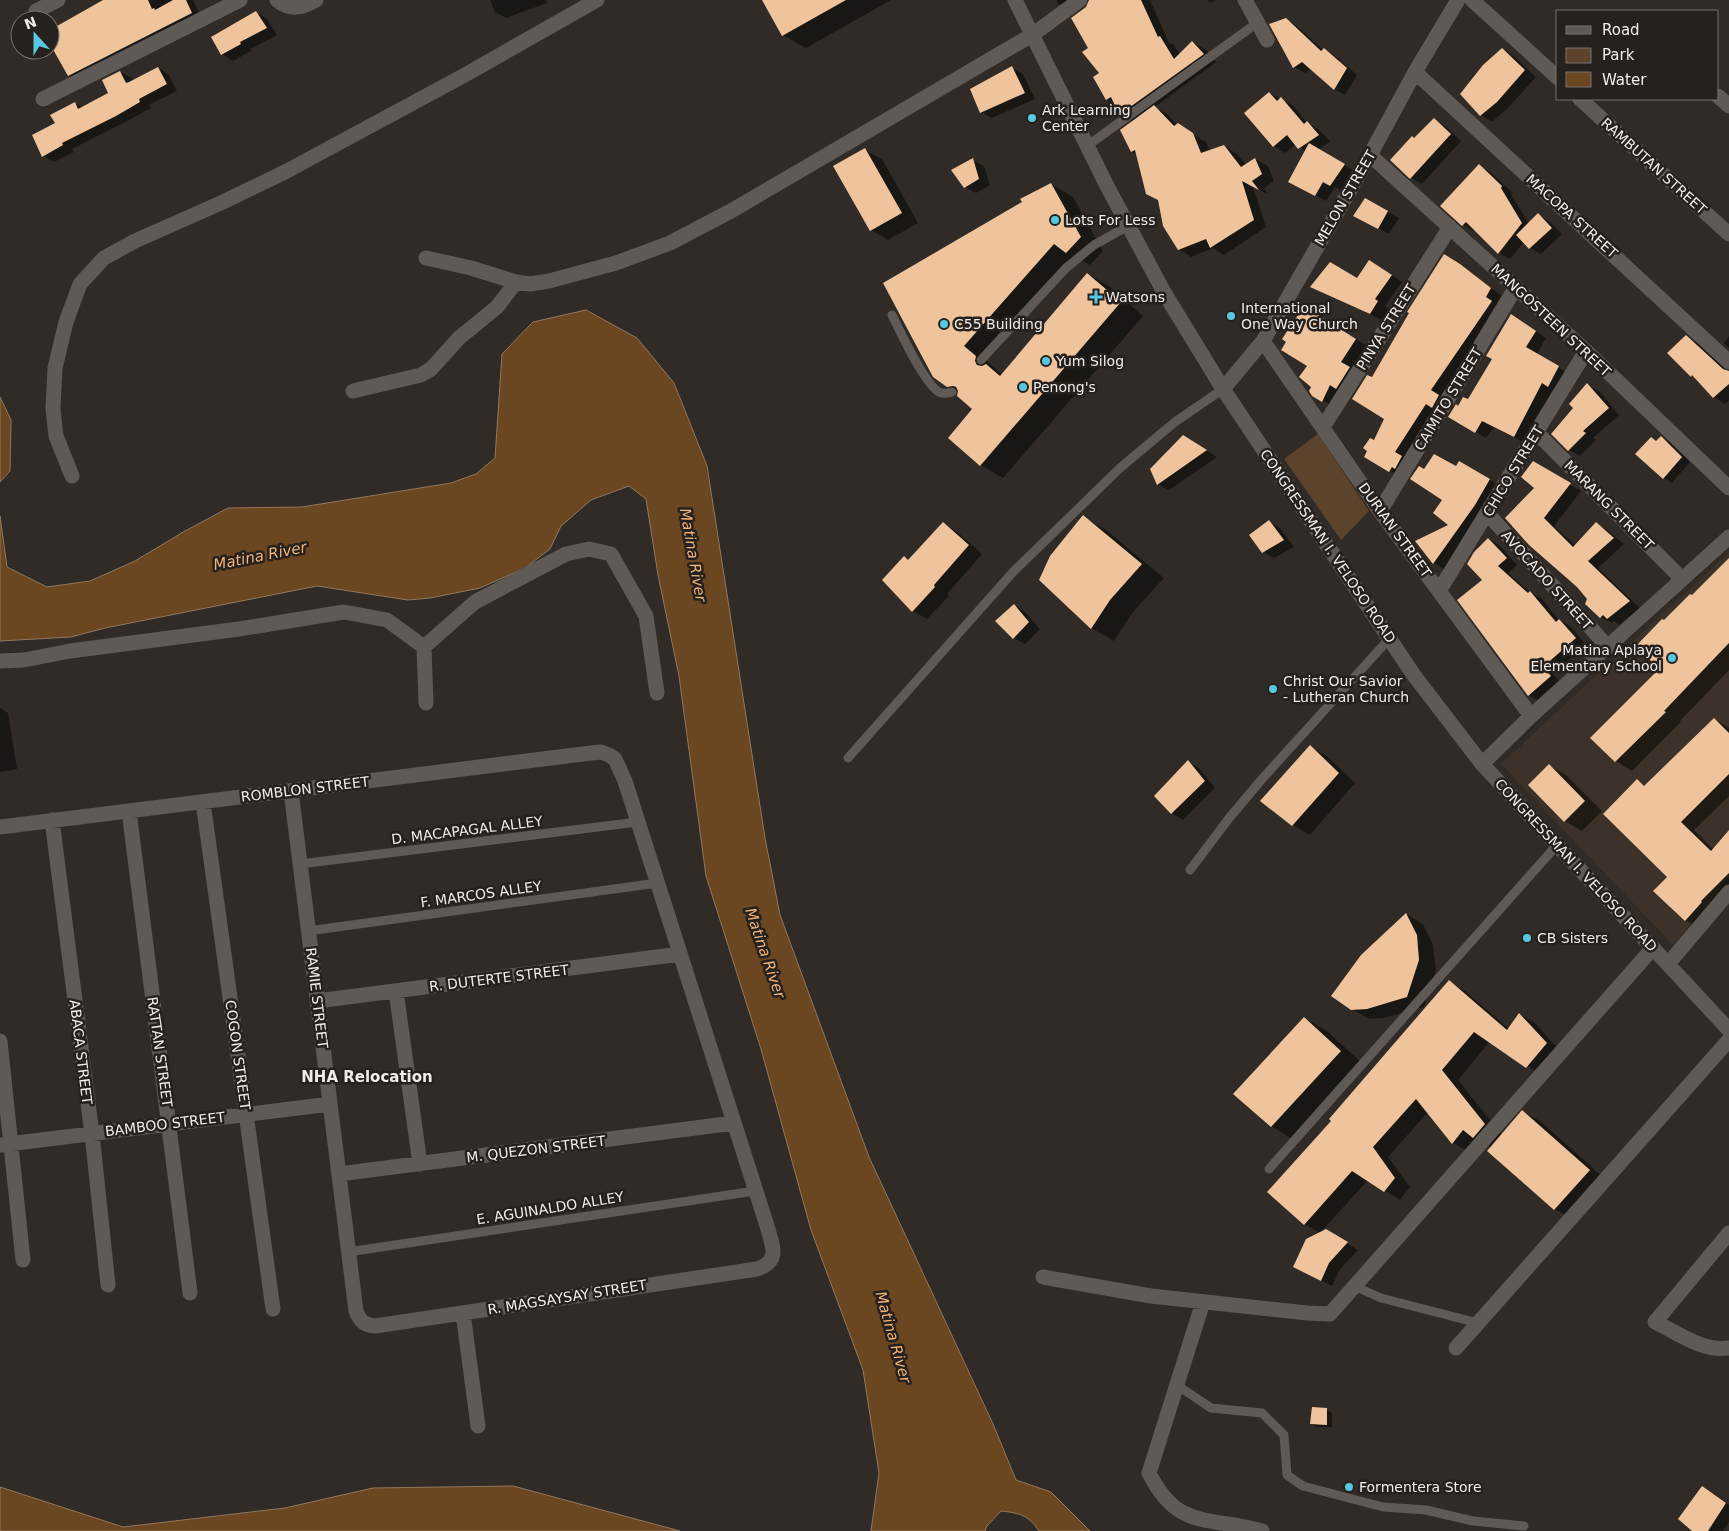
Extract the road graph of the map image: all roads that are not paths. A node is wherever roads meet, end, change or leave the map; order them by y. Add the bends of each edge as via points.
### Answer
1 (58, 0) edge
2 (240, 0) edge
3 (277, 0) edge
4 (316, 0) edge
5 (597, 0) edge
6 (1015, 0) edge
7 (1080, 0) edge
8 (1245, 0) edge
9 (1458, 0) edge
10 (1472, 0) edge
11 (38, 10) edge
12 (1257, 23) junction
13 (1032, 35) junction
14 (1266, 40) dead end
15 (1414, 72) junction
16 (1556, 76) edge
17 (1719, 97) edge
18 (43, 99) dead end
19 (1581, 100) edge
20 (1729, 106) edge
21 (1087, 146) junction
22 (1370, 155) junction
23 (1128, 226) junction
24 (1450, 227) junction
25 (1729, 234) edge
26 (426, 258) dead end
27 (516, 282) junction
28 (1516, 287) junction
29 (892, 315) dead end
30 (1263, 340) junction
31 (1586, 350) junction
32 (981, 360) dead end
33 (1729, 362) edge
34 (1223, 390) junction
35 (353, 392) dead end
36 (952, 392) dead end
37 (1323, 427) junction
38 (1536, 432) junction
39 (72, 476) dead end
40 (1729, 488) edge
41 (1380, 510) junction
42 (1487, 513) junction
43 (1729, 537) edge
44 (1682, 579) junction
45 (1439, 591) junction
46 (1390, 639) junction
47 (1608, 646) junction
48 (424, 647) junction
49 (0, 661) edge
50 (657, 693) dead end
51 (426, 703) dead end
52 (1530, 716) junction
53 (848, 758) dead end
54 (1482, 764) junction
55 (291, 791) junction
56 (203, 802) junction
57 (129, 811) junction
58 (52, 820) junction
59 (638, 822) junction
60 (0, 826) edge
61 (1557, 845) junction
62 (300, 864) junction
63 (1190, 870) dead end
64 (658, 884) junction
65 (1729, 892) edge
66 (308, 931) junction
67 (1653, 948) junction
68 (680, 954) junction
69 (1668, 964) junction
70 (396, 991) junction
71 (317, 1001) junction
72 (1729, 1030) edge
73 (1729, 1040) edge
74 (0, 1041) edge
75 (330, 1104) junction
76 (246, 1114) junction
77 (734, 1123) junction
78 (170, 1124) junction
79 (92, 1134) junction
80 (6, 1144) edge
81 (420, 1164) junction
82 (1269, 1170) dead end
83 (338, 1174) junction
84 (755, 1191) junction
85 (1729, 1233) edge
86 (348, 1252) junction
87 (23, 1260) dead end
88 (1043, 1277) dead end
89 (108, 1285) dead end
90 (1354, 1286) junction
91 (190, 1293) dead end
92 (1203, 1302) junction
93 (273, 1309) dead end
94 (463, 1313) junction
95 (362, 1322) joint
96 (1478, 1322) junction
97 (1456, 1348) dead end
98 (1729, 1348) edge
99 (1177, 1385) junction
100 (478, 1426) dead end
101 (1524, 1526) dead end
102 (1262, 1531) edge

1 - 11 street
2 - 18 street
3 - 4 street via 296,8
5 - 39 street via 302,163 104,258 80,284 66,322 55,368 53,409 56,436
6 - 13 street, CONGRESSMAN I. VELOSO ROAD
7 - 13 street
8 - 12 street
9 - 15 street, MELON STREET
10 - 16 street
12 - 14 street
12 - 21 lane
13 - 21 street, CONGRESSMAN I. VELOSO ROAD
13 - 27 street via 670,243 568,276 530,284
15 - 22 street, MELON STREET
15 - 33 street, MACOPA STREET
17 - 20 street
19 - 25 street, RAMBUTAN STREET
21 - 23 street, CONGRESSMAN I. VELOSO ROAD
22 - 24 street, MANGOSTEEN STREET
22 - 30 street, MELON STREET
23 - 32 lane via 1094,245 1066,268
23 - 34 street, CONGRESSMAN I. VELOSO ROAD
24 - 28 street, MANGOSTEEN STREET
24 - 37 street, PINYA STREET
26 - 27 street
27 - 35 street via 497,307 459,338 431,369 421,375
28 - 31 street, MANGOSTEEN STREET
28 - 41 street, CAIMITO STREET
29 - 36 lane via 934,389 945,394
30 - 34 street, MELON STREET
30 - 37 street, DURIAN STREET
31 - 38 street, CHICO STREET
31 - 40 street, MANGOSTEEN STREET
34 - 46 street, CONGRESSMAN I. VELOSO ROAD
34 - 53 lane via 1175,422 1120,468 1014,572
37 - 41 street, DURIAN STREET
38 - 42 street, CHICO STREET
38 - 44 street, MARANG STREET
41 - 45 street, DURIAN STREET
42 - 45 street, CHICO STREET
42 - 47 street, AVOCADO STREET
43 - 44 street
44 - 47 street
45 - 52 street, DURIAN STREET
46 - 54 street, CONGRESSMAN I. VELOSO ROAD via 1444,717
46 - 63 lane via 1249,794
47 - 52 street
48 - 49 street via 387,620 344,612
48 - 50 street via 475,602 566,554 589,549 611,554 646,616
48 - 51 street
52 - 54 street
54 - 61 street, CONGRESSMAN I. VELOSO ROAD
55 - 56 street, ROMBLON STREET
55 - 59 street, ROMBLON STREET via 601,752 615,759
55 - 62 street, RAMIE STREET
56 - 57 street, ROMBLON STREET
56 - 76 street, COGON STREET
57 - 58 street, ROMBLON STREET
57 - 78 street, RATTAN STREET
58 - 60 street, ROMBLON STREET
58 - 79 street, ABACA STREET
59 - 62 lane, D. MACAPAGAL ALLEY
59 - 64 street
61 - 67 street, CONGRESSMAN I. VELOSO ROAD
61 - 82 lane
62 - 66 street, RAMIE STREET
64 - 66 lane, F. MARCOS ALLEY
64 - 68 street
65 - 69 street
66 - 71 street, RAMIE STREET
67 - 69 street, CONGRESSMAN I. VELOSO ROAD
67 - 90 street
68 - 70 street, R. DUTERTE STREET
68 - 77 street
69 - 72 street, CONGRESSMAN I. VELOSO ROAD
70 - 71 street, R. DUTERTE STREET
70 - 81 street
71 - 75 street, RAMIE STREET
73 - 96 street
74 - 80 street
75 - 76 street, BAMBOO STREET
75 - 83 street, RAMIE STREET
76 - 78 street, BAMBOO STREET
76 - 93 street, COGON STREET
77 - 81 street, M. QUEZON STREET
77 - 84 street
78 - 79 street, BAMBOO STREET
78 - 91 street, RATTAN STREET
79 - 80 street, BAMBOO STREET
79 - 89 street, ABACA STREET
80 - 87 street
81 - 83 street, M. QUEZON STREET
83 - 86 street, RAMIE STREET
84 - 86 lane, E. AGUINALDO ALLEY
84 - 94 street, R. MAGSAYSAY STREET via 773,1247 770,1261 757,1269
85 - 98 street via 1655,1322 1706,1347
86 - 95 street, RAMIE STREET via 356,1310
88 - 92 street
90 - 92 street via 1330,1314
90 - 96 lane via 1382,1298
92 - 99 street
94 - 95 street, R. MAGSAYSAY STREET via 375,1326
94 - 100 street
96 - 97 street
99 - 101 lane via 1212,1408 1262,1413 1284,1435 1288,1475 1303,1486 1383,1507 1426,1510 1473,1521
99 - 102 street via 1149,1473 1159,1491 1171,1506 1191,1518

